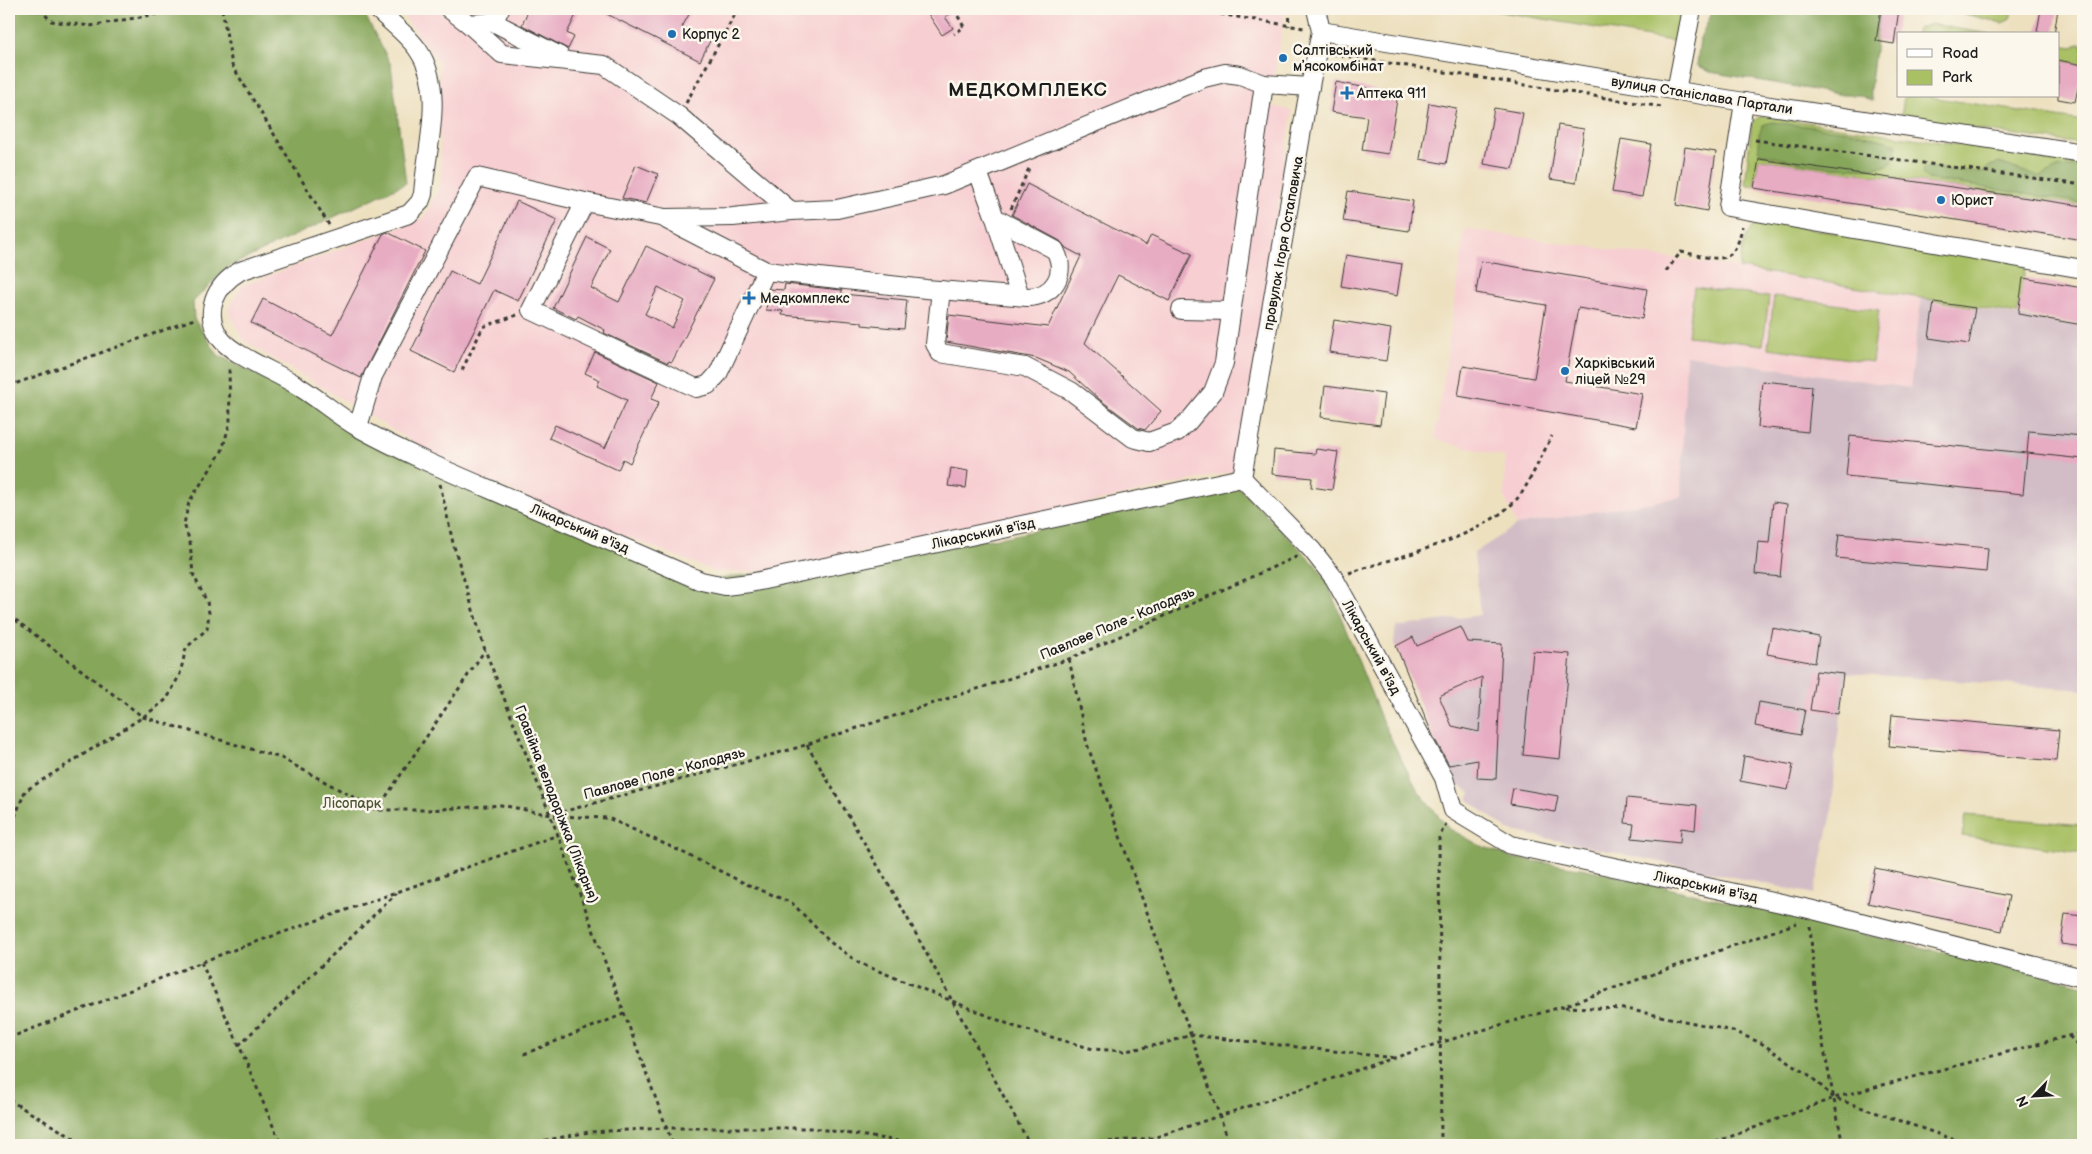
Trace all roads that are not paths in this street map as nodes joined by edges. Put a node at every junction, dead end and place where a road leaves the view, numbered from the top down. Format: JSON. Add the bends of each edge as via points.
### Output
{"nodes":[{"id":1,"x":377,"y":9,"type":"edge"},
{"id":2,"x":449,"y":9,"type":"edge"},
{"id":3,"x":1316,"y":9,"type":"edge"},
{"id":4,"x":1692,"y":9,"type":"edge"},
{"id":5,"x":496,"y":16,"type":"edge"},
{"id":6,"x":469,"y":24,"type":"junction"},
{"id":7,"x":1322,"y":31,"type":"junction"},
{"id":8,"x":567,"y":59,"type":"junction"},
{"id":9,"x":1264,"y":84,"type":"junction"},
{"id":10,"x":1310,"y":87,"type":"junction"},
{"id":11,"x":1676,"y":91,"type":"junction"},
{"id":12,"x":1744,"y":102,"type":"junction"},
{"id":13,"x":2083,"y":153,"type":"edge"},
{"id":14,"x":978,"y":172,"type":"junction"},
{"id":15,"x":585,"y":202,"type":"junction"},
{"id":16,"x":791,"y":211,"type":"junction"},
{"id":17,"x":665,"y":218,"type":"junction"},
{"id":18,"x":1000,"y":220,"type":"junction"},
{"id":19,"x":2083,"y":269,"type":"edge"},
{"id":20,"x":766,"y":271,"type":"junction"},
{"id":21,"x":941,"y":290,"type":"junction"},
{"id":22,"x":1020,"y":296,"type":"junction"},
{"id":23,"x":1181,"y":310,"type":"dead end"},
{"id":24,"x":1231,"y":311,"type":"junction"},
{"id":25,"x":358,"y":427,"type":"junction"},
{"id":26,"x":1242,"y":478,"type":"junction"},
{"id":27,"x":2083,"y":978,"type":"edge"}],
"edges":[{"from":1,"to":25,"type":"street","name":"Лікарський в'їзд","via":[[418,50],[429,73],[434,98],[420,202],[409,214],[240,271],[219,288],[212,313],[214,326],[229,347],[295,384]]},
{"from":2,"to":6,"type":"street"},
{"from":3,"to":7,"type":"street","name":"провулок Ігоря Остаповича"},
{"from":4,"to":11,"type":"street"},
{"from":5,"to":6,"type":"street"},
{"from":5,"to":8,"type":"street"},
{"from":6,"to":8,"type":"street","via":[[502,54]]},
{"from":7,"to":10,"type":"street","name":"провулок Ігоря Остаповича"},
{"from":7,"to":11,"type":"street","name":"вулиця Станіслава Партали"},
{"from":8,"to":16,"type":"street","via":[[604,65],[679,116]]},
{"from":9,"to":10,"type":"street"},
{"from":9,"to":14,"type":"street","via":[[1226,73],[1204,78]]},
{"from":9,"to":24,"type":"street"},
{"from":10,"to":26,"type":"street","name":"провулок Ігоря Остаповича"},
{"from":11,"to":12,"type":"street","name":"вулиця Станіслава Партали"},
{"from":12,"to":13,"type":"street","name":"вулиця Станіслава Партали"},
{"from":12,"to":19,"type":"street","via":[[1728,207]]},
{"from":14,"to":16,"type":"street","via":[[944,185],[883,200],[837,209]]},
{"from":14,"to":18,"type":"street"},
{"from":15,"to":17,"type":"street"},
{"from":15,"to":20,"type":"street","via":[[531,310],[696,388],[708,384],[718,374]]},
{"from":15,"to":25,"type":"street","via":[[477,177],[373,376]]},
{"from":16,"to":17,"type":"street","via":[[733,217]]},
{"from":17,"to":20,"type":"street"},
{"from":18,"to":22,"type":"street"},
{"from":18,"to":22,"type":"street","via":[[1051,246],[1058,256],[1059,275],[1049,290],[1039,297]]},
{"from":20,"to":21,"type":"street"},
{"from":21,"to":22,"type":"street"},
{"from":21,"to":24,"type":"street","via":[[934,344],[940,353],[1025,367],[1071,391],[1133,438],[1149,442],[1177,432],[1213,392],[1224,363]]},
{"from":23,"to":24,"type":"street"},
{"from":25,"to":26,"type":"street","name":"Лікарський в'їзд","via":[[436,466],[701,581],[726,586]]},
{"from":26,"to":27,"type":"street","name":"Лікарський в'їзд","via":[[1312,550],[1334,578],[1444,778],[1453,810],[1511,845],[1809,909]]}]}
